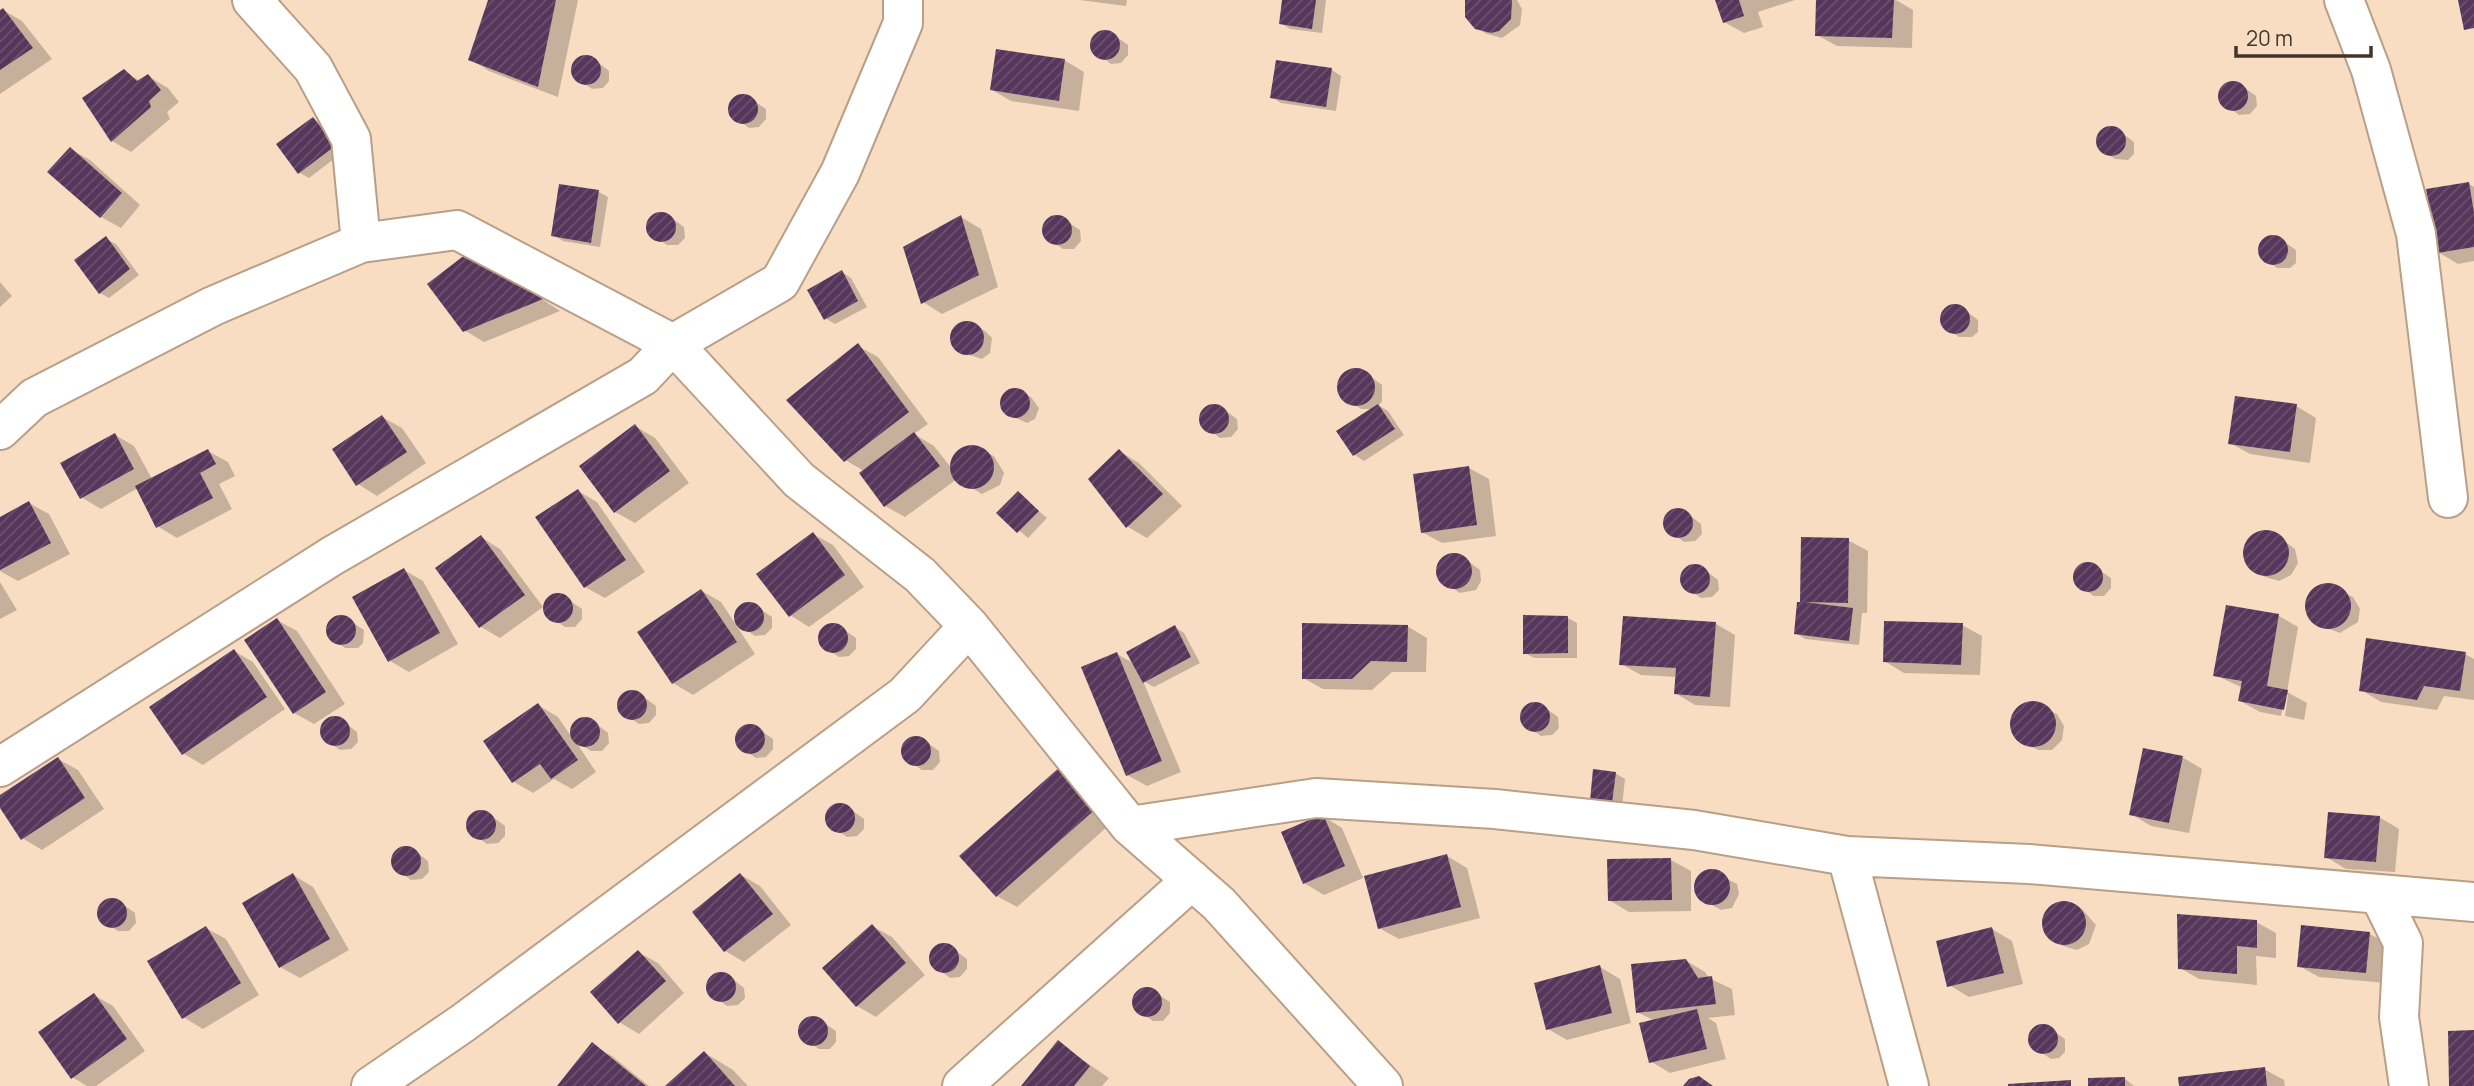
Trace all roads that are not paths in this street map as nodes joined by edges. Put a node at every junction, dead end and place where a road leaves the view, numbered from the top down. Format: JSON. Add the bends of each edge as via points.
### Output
{"nodes":[{"id":1,"x":252,"y":0,"type":"edge"},
{"id":2,"x":903,"y":0,"type":"edge"},
{"id":3,"x":2344,"y":0,"type":"edge"},
{"id":4,"x":361,"y":243,"type":"junction"},
{"id":5,"x":673,"y":344,"type":"junction"},
{"id":6,"x":0,"y":430,"type":"edge"},
{"id":7,"x":2448,"y":498,"type":"dead end"},
{"id":8,"x":969,"y":626,"type":"junction"},
{"id":9,"x":0,"y":767,"type":"edge"},
{"id":10,"x":1130,"y":826,"type":"junction"},
{"id":11,"x":1847,"y":856,"type":"junction"},
{"id":12,"x":1192,"y":880,"type":"junction"},
{"id":13,"x":2379,"y":894,"type":"junction"},
{"id":14,"x":2474,"y":902,"type":"edge"},
{"id":15,"x":371,"y":1086,"type":"edge"},
{"id":16,"x":962,"y":1086,"type":"edge"},
{"id":17,"x":1383,"y":1086,"type":"edge"},
{"id":18,"x":1909,"y":1086,"type":"edge"},
{"id":19,"x":2409,"y":1086,"type":"edge"}],
"edges":[{"from":1,"to":4,"type":"street","via":[[313,68],[351,139]]},
{"from":2,"to":5,"type":"street","via":[[903,23],[845,161],[780,282]]},
{"from":3,"to":7,"type":"street","via":[[2371,70],[2416,234]]},
{"from":4,"to":5,"type":"street","via":[[457,230]]},
{"from":4,"to":6,"type":"street","via":[[213,306],[34,398]]},
{"from":5,"to":8,"type":"street","via":[[799,480],[920,575]]},
{"from":5,"to":9,"type":"street","via":[[643,376],[332,556]]},
{"from":8,"to":10,"type":"street"},
{"from":8,"to":15,"type":"street","via":[[905,695],[463,1023]]},
{"from":10,"to":11,"type":"street","via":[[1316,798],[1495,809],[1694,830]]},
{"from":10,"to":12,"type":"street"},
{"from":11,"to":13,"type":"street","via":[[2029,864]]},
{"from":11,"to":18,"type":"street"},
{"from":12,"to":16,"type":"street"},
{"from":12,"to":17,"type":"street"},
{"from":13,"to":14,"type":"street"},
{"from":13,"to":19,"type":"street","via":[[2403,943],[2399,1017]]}]}
